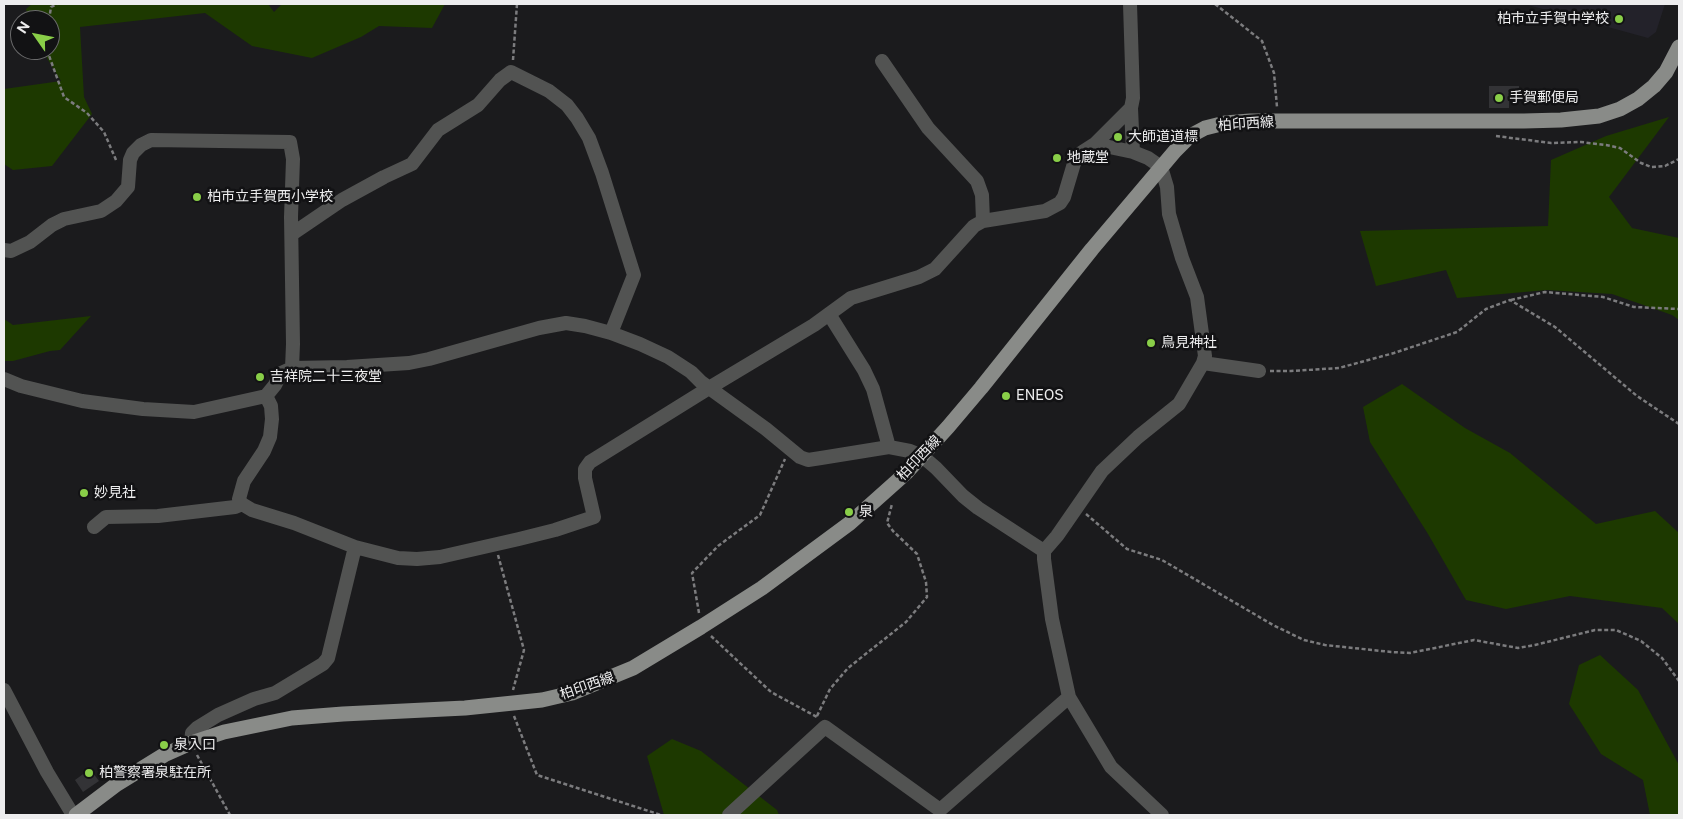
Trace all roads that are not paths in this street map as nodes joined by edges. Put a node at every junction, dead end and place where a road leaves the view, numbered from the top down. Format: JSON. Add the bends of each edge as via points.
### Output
{"nodes":[{"id":1,"x":1130,"y":4,"type":"edge"},
{"id":2,"x":1679,"y":47,"type":"edge"},
{"id":3,"x":882,"y":60,"type":"dead end"},
{"id":4,"x":1131,"y":108,"type":"junction"},
{"id":5,"x":1095,"y":144,"type":"junction"},
{"id":6,"x":1133,"y":152,"type":"junction"},
{"id":7,"x":1161,"y":167,"type":"junction"},
{"id":8,"x":983,"y":221,"type":"junction"},
{"id":9,"x":292,"y":234,"type":"junction"},
{"id":10,"x":4,"y":250,"type":"edge"},
{"id":11,"x":829,"y":314,"type":"junction"},
{"id":12,"x":611,"y":333,"type":"junction"},
{"id":13,"x":1203,"y":363,"type":"junction"},
{"id":14,"x":292,"y":368,"type":"junction"},
{"id":15,"x":1259,"y":371,"type":"road end"},
{"id":16,"x":4,"y":379,"type":"edge"},
{"id":17,"x":709,"y":388,"type":"junction"},
{"id":18,"x":266,"y":396,"type":"junction"},
{"id":19,"x":889,"y":447,"type":"junction"},
{"id":20,"x":922,"y":456,"type":"junction"},
{"id":21,"x":242,"y":504,"type":"junction"},
{"id":22,"x":94,"y":527,"type":"dead end"},
{"id":23,"x":355,"y":547,"type":"junction"},
{"id":24,"x":1044,"y":550,"type":"junction"},
{"id":25,"x":4,"y":690,"type":"edge"},
{"id":26,"x":1069,"y":697,"type":"junction"},
{"id":27,"x":191,"y":743,"type":"junction"},
{"id":28,"x":938,"y":813,"type":"edge"},
{"id":29,"x":74,"y":815,"type":"edge"},
{"id":30,"x":729,"y":815,"type":"edge"},
{"id":31,"x":1162,"y":815,"type":"edge"}],
"edges":[{"from":1,"to":4,"type":"street"},
{"from":2,"to":7,"type":"main road","name":"柏印西線","via":[[1666,72],[1654,86],[1620,109],[1599,116],[1524,121],[1225,123],[1190,136]]},
{"from":3,"to":8,"type":"street","via":[[928,128],[977,181],[982,195]]},
{"from":4,"to":5,"type":"street"},
{"from":4,"to":6,"type":"street"},
{"from":5,"to":6,"type":"street"},
{"from":5,"to":8,"type":"street","via":[[1075,160],[1060,203],[1046,211]]},
{"from":6,"to":7,"type":"street"},
{"from":7,"to":13,"type":"street","via":[[1167,187],[1169,214],[1197,297],[1204,343]]},
{"from":7,"to":20,"type":"main road","name":"柏印西線"},
{"from":8,"to":11,"type":"street","via":[[974,226],[935,269],[851,298]]},
{"from":9,"to":10,"type":"street","via":[[293,159],[290,142],[151,140],[133,153],[128,187],[116,202],[101,211],[64,219],[30,242]]},
{"from":9,"to":12,"type":"street","via":[[342,200],[412,164],[438,130],[478,106],[511,72],[549,91],[567,105],[589,138],[634,275]]},
{"from":9,"to":14,"type":"street"},
{"from":11,"to":17,"type":"street"},
{"from":11,"to":19,"type":"street","via":[[864,370]]},
{"from":12,"to":14,"type":"street","via":[[566,323],[428,359]]},
{"from":12,"to":17,"type":"street","via":[[668,357]]},
{"from":13,"to":15,"type":"street"},
{"from":13,"to":24,"type":"street","via":[[1179,404],[1117,455]]},
{"from":14,"to":18,"type":"street","via":[[281,373]]},
{"from":16,"to":18,"type":"street","via":[[82,401],[174,412],[194,412]]},
{"from":17,"to":19,"type":"street","via":[[808,460]]},
{"from":17,"to":23,"type":"street","via":[[590,462],[585,469],[585,478],[594,517],[555,530],[440,557],[398,558]]},
{"from":18,"to":21,"type":"street","via":[[271,406],[270,437],[244,481],[239,500]]},
{"from":19,"to":20,"type":"street","via":[[910,450]]},
{"from":20,"to":24,"type":"street","via":[[978,508]]},
{"from":20,"to":27,"type":"main road","name":"柏印西線","via":[[850,523],[762,588],[633,668],[598,684],[542,700],[510,704],[292,718],[224,732]]},
{"from":21,"to":22,"type":"street","via":[[158,516],[106,517]]},
{"from":21,"to":23,"type":"street"},
{"from":23,"to":27,"type":"street","via":[[328,658],[323,664],[275,693],[218,715],[192,733]]},
{"from":24,"to":26,"type":"street","via":[[1052,619]]},
{"from":25,"to":29,"type":"street","via":[[46,772]]},
{"from":26,"to":28,"type":"street"},
{"from":26,"to":31,"type":"street","via":[[1111,767]]},
{"from":27,"to":29,"type":"main road","name":"柏印西線","via":[[138,771]]},
{"from":28,"to":30,"type":"street","via":[[821,722]]}]}
